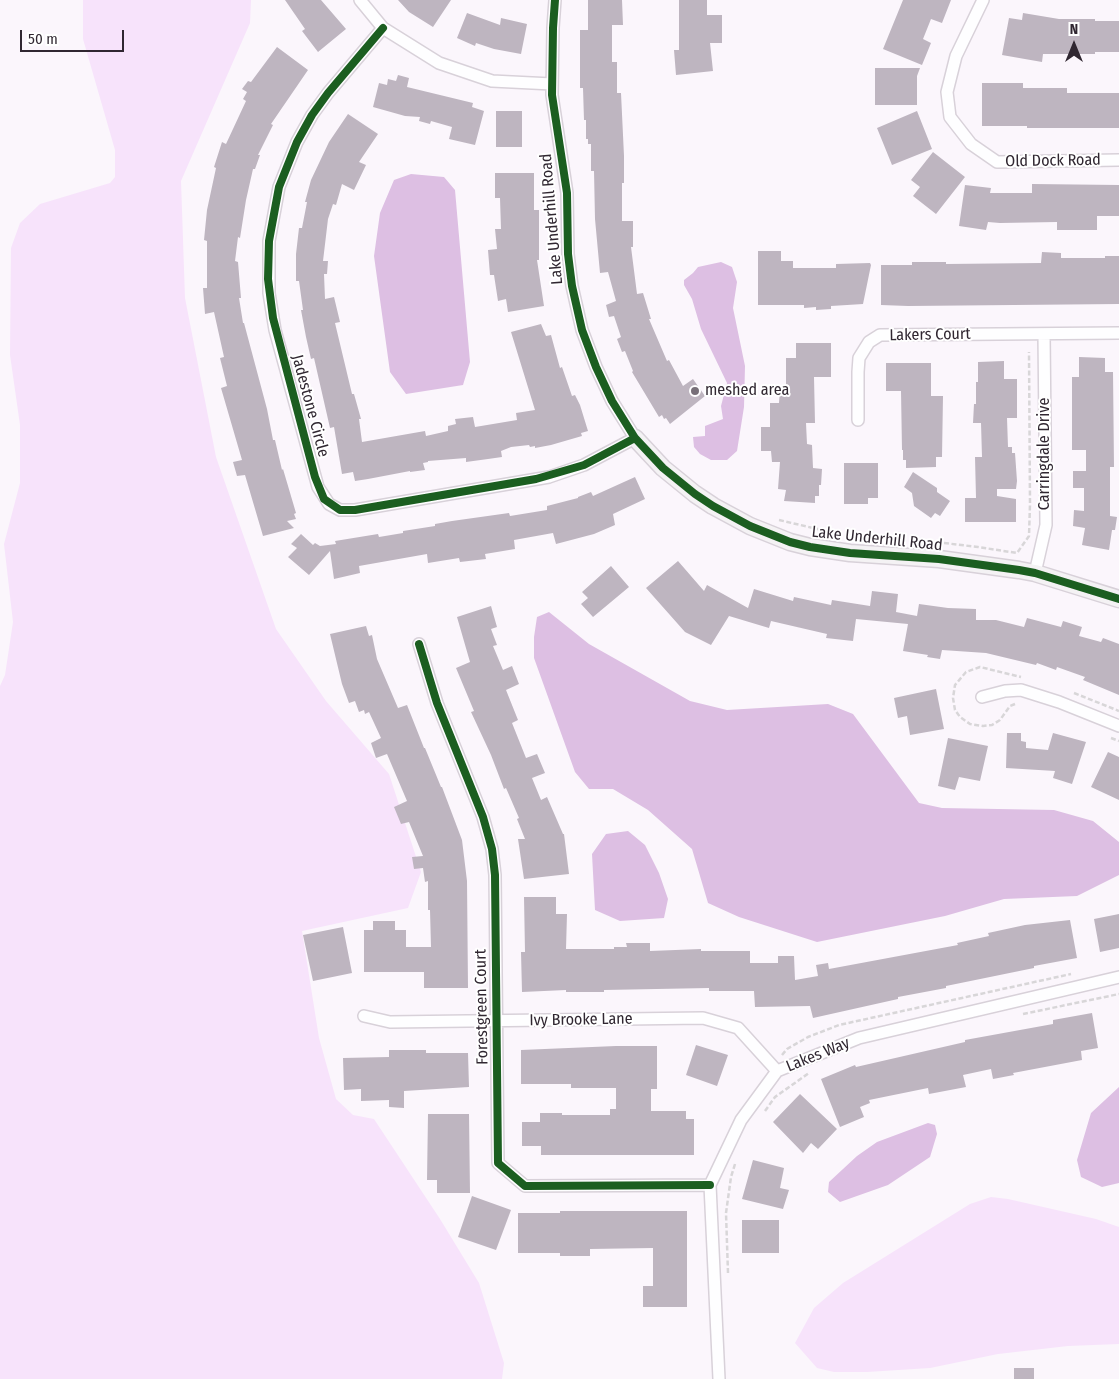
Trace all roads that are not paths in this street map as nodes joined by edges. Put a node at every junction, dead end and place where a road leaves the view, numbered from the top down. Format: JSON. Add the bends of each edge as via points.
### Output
{"nodes":[{"id":1,"x":360,"y":0,"type":"edge"},
{"id":2,"x":555,"y":0,"type":"edge"},
{"id":3,"x":983,"y":0,"type":"edge"},
{"id":4,"x":383,"y":28,"type":"junction"},
{"id":5,"x":552,"y":84,"type":"junction"},
{"id":6,"x":1119,"y":160,"type":"edge"},
{"id":7,"x":1119,"y":333,"type":"edge"},
{"id":8,"x":1044,"y":334,"type":"junction"},
{"id":9,"x":858,"y":420,"type":"dead end"},
{"id":10,"x":635,"y":438,"type":"junction"},
{"id":11,"x":1035,"y":573,"type":"junction"},
{"id":12,"x":1119,"y":599,"type":"edge"},
{"id":13,"x":419,"y":644,"type":"dead end"},
{"id":14,"x":982,"y":697,"type":"dead end"},
{"id":15,"x":1119,"y":726,"type":"edge"},
{"id":16,"x":1119,"y":977,"type":"edge"},
{"id":17,"x":364,"y":1016,"type":"dead end"},
{"id":18,"x":496,"y":1021,"type":"junction"},
{"id":19,"x":777,"y":1071,"type":"junction"},
{"id":20,"x":710,"y":1184,"type":"junction"},
{"id":21,"x":719,"y":1379,"type":"edge"}],
"edges":[{"from":1,"to":4,"type":"street"},
{"from":2,"to":5,"type":"street","name":"Lake Underhill Road"},
{"from":3,"to":6,"type":"street","name":"Old Dock Road","via":[[956,56],[947,92],[950,116],[971,144],[997,162]]},
{"from":4,"to":5,"type":"street","via":[[439,62],[492,81]]},
{"from":4,"to":10,"type":"street","name":"Jadestone Circle","via":[[320,104],[297,142],[279,187],[269,241],[272,318],[315,477],[324,499],[340,510],[355,510],[536,480],[584,466]]},
{"from":5,"to":10,"type":"street","name":"Lake Underhill Road","via":[[567,192],[569,263],[578,315],[596,367]]},
{"from":7,"to":8,"type":"street"},
{"from":8,"to":9,"type":"street","name":"Lakers Court","via":[[885,334],[876,337],[865,347],[858,364]]},
{"from":8,"to":11,"type":"street","name":"Carringdale Drive","via":[[1046,525]]},
{"from":10,"to":11,"type":"street","name":"Lake Underhill Road","via":[[663,468],[695,494],[734,518],[777,537],[836,551],[948,560]]},
{"from":11,"to":12,"type":"street","name":"Lake Underhill Road"},
{"from":13,"to":18,"type":"street","name":"Forestgreen Court","via":[[437,704],[491,839],[495,875]]},
{"from":14,"to":15,"type":"street","via":[[1021,690]]},
{"from":16,"to":19,"type":"street","name":"Lakes Way","via":[[859,1038]]},
{"from":17,"to":18,"type":"street","name":"Ivy Brooke Lane","via":[[390,1022]]},
{"from":18,"to":19,"type":"street","name":"Ivy Brooke Lane","via":[[703,1018],[738,1028]]},
{"from":18,"to":20,"type":"street","name":"Forestgreen Court","via":[[498,1163],[526,1186]]},
{"from":19,"to":20,"type":"street","name":"Lakes Way","via":[[741,1120]]},
{"from":20,"to":21,"type":"street","name":"Lakes Way"}]}
